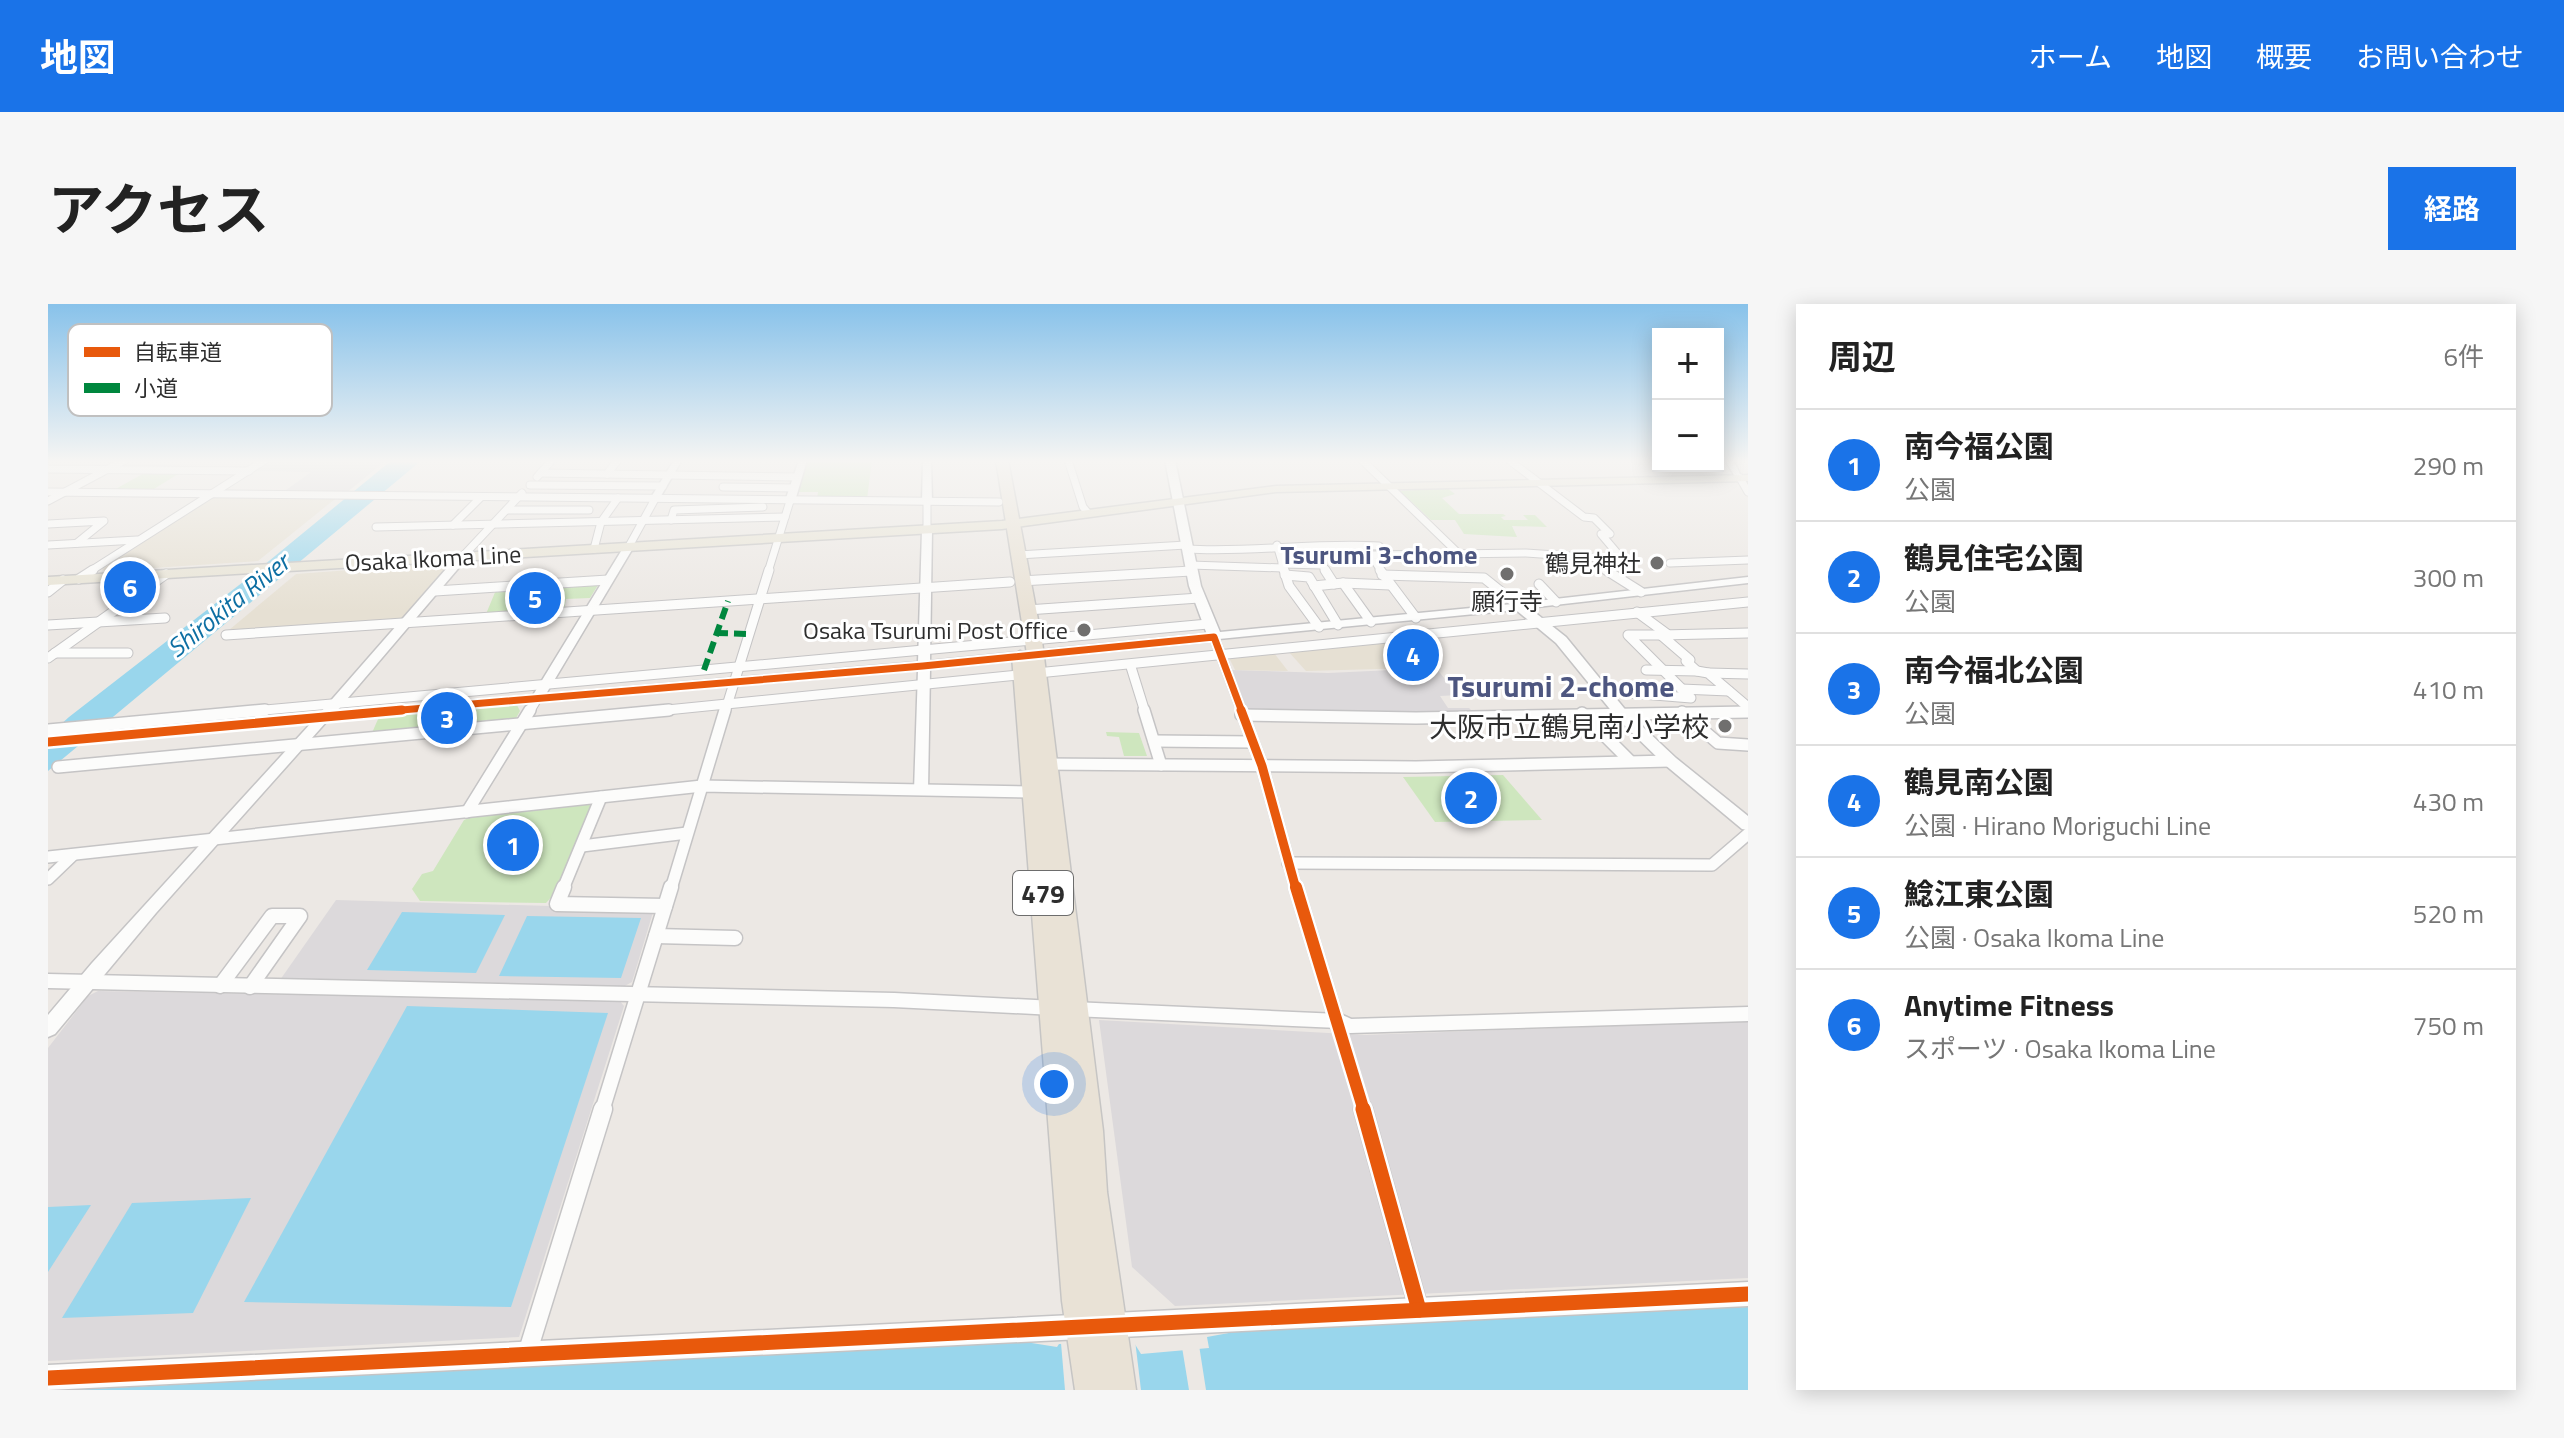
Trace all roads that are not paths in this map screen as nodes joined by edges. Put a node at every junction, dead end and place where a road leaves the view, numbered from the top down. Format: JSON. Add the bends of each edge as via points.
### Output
{"nodes":[{"id":1,"x":507,"y":510,"type":"edge"},
{"id":2,"x":589,"y":510,"type":"edge"},
{"id":3,"x":185,"y":511,"type":"edge"},
{"id":4,"x":467,"y":511,"type":"edge"},
{"id":5,"x":609,"y":511,"type":"edge"},
{"id":6,"x":649,"y":511,"type":"edge"},
{"id":7,"x":674,"y":511,"type":"edge"},
{"id":8,"x":787,"y":511,"type":"edge"},
{"id":9,"x":927,"y":511,"type":"edge"},
{"id":10,"x":972,"y":511,"type":"edge"},
{"id":11,"x":1004,"y":511,"type":"edge"},
{"id":12,"x":1005,"y":511,"type":"edge"},
{"id":13,"x":1086,"y":511,"type":"edge"},
{"id":14,"x":1106,"y":511,"type":"edge"},
{"id":15,"x":1181,"y":511,"type":"edge"},
{"id":16,"x":1413,"y":511,"type":"edge"},
{"id":17,"x":1576,"y":511,"type":"edge"},
{"id":18,"x":1088,"y":513,"type":"junction"},
{"id":19,"x":785,"y":517,"type":"junction"},
{"id":20,"x":1005,"y":517,"type":"junction"},
{"id":21,"x":671,"y":520,"type":"junction"},
{"id":22,"x":643,"y":521,"type":"junction"},
{"id":23,"x":601,"y":522,"type":"junction"},
{"id":24,"x":70,"y":523,"type":"junction"},
{"id":25,"x":580,"y":523,"type":"junction"},
{"id":26,"x":48,"y":524,"type":"edge"},
{"id":27,"x":453,"y":525,"type":"junction"},
{"id":28,"x":493,"y":525,"type":"junction"},
{"id":29,"x":376,"y":527,"type":"dead end"},
{"id":30,"x":927,"y":530,"type":"junction"},
{"id":31,"x":123,"y":531,"type":"dead end"},
{"id":32,"x":778,"y":539,"type":"junction"},
{"id":33,"x":138,"y":540,"type":"junction"},
{"id":34,"x":48,"y":542,"type":"edge"},
{"id":35,"x":111,"y":542,"type":"junction"},
{"id":36,"x":77,"y":543,"type":"junction"},
{"id":37,"x":1277,"y":545,"type":"junction"},
{"id":38,"x":1187,"y":547,"type":"junction"},
{"id":39,"x":628,"y":548,"type":"junction"},
{"id":40,"x":594,"y":549,"type":"junction"},
{"id":41,"x":1217,"y":550,"type":"junction"},
{"id":42,"x":1459,"y":554,"type":"junction"},
{"id":43,"x":464,"y":555,"type":"junction"},
{"id":44,"x":1018,"y":555,"type":"junction"},
{"id":45,"x":1387,"y":555,"type":"junction"},
{"id":46,"x":1595,"y":558,"type":"junction"},
{"id":47,"x":1748,"y":560,"type":"edge"},
{"id":48,"x":1670,"y":563,"type":"dead end"},
{"id":49,"x":1224,"y":566,"type":"junction"},
{"id":50,"x":1191,"y":568,"type":"junction"},
{"id":51,"x":1283,"y":569,"type":"junction"},
{"id":52,"x":166,"y":574,"type":"junction"},
{"id":53,"x":1382,"y":575,"type":"junction"},
{"id":54,"x":79,"y":579,"type":"junction"},
{"id":55,"x":63,"y":580,"type":"junction"},
{"id":56,"x":608,"y":580,"type":"junction"},
{"id":57,"x":1748,"y":580,"type":"edge"},
{"id":58,"x":48,"y":581,"type":"edge"},
{"id":59,"x":1016,"y":581,"type":"junction"},
{"id":60,"x":1339,"y":583,"type":"junction"},
{"id":61,"x":1539,"y":584,"type":"dead end"},
{"id":62,"x":1390,"y":585,"type":"junction"},
{"id":63,"x":1314,"y":586,"type":"junction"},
{"id":64,"x":925,"y":588,"type":"junction"},
{"id":65,"x":435,"y":591,"type":"junction"},
{"id":66,"x":48,"y":592,"type":"edge"},
{"id":67,"x":1641,"y":592,"type":"junction"},
{"id":68,"x":1199,"y":598,"type":"junction"},
{"id":69,"x":760,"y":599,"type":"junction"},
{"id":70,"x":1556,"y":602,"type":"junction"},
{"id":71,"x":1748,"y":602,"type":"edge"},
{"id":72,"x":1519,"y":606,"type":"junction"},
{"id":73,"x":591,"y":609,"type":"junction"},
{"id":74,"x":1027,"y":610,"type":"junction"},
{"id":75,"x":1637,"y":612,"type":"junction"},
{"id":76,"x":165,"y":618,"type":"dead end"},
{"id":77,"x":1416,"y":618,"type":"junction"},
{"id":78,"x":99,"y":622,"type":"junction"},
{"id":79,"x":407,"y":622,"type":"junction"},
{"id":80,"x":1371,"y":622,"type":"junction"},
{"id":81,"x":1544,"y":624,"type":"junction"},
{"id":82,"x":48,"y":625,"type":"edge"},
{"id":83,"x":1338,"y":625,"type":"junction"},
{"id":84,"x":1319,"y":627,"type":"junction"},
{"id":85,"x":1211,"y":630,"type":"junction"},
{"id":86,"x":1748,"y":633,"type":"edge"},
{"id":87,"x":226,"y":635,"type":"dead end"},
{"id":88,"x":1664,"y":635,"type":"junction"},
{"id":89,"x":925,"y":649,"type":"junction"},
{"id":90,"x":128,"y":653,"type":"dead end"},
{"id":91,"x":52,"y":655,"type":"edge"},
{"id":92,"x":1221,"y":657,"type":"junction"},
{"id":93,"x":1028,"y":659,"type":"junction"},
{"id":94,"x":923,"y":665,"type":"junction"},
{"id":95,"x":1131,"y":667,"type":"junction"},
{"id":96,"x":1646,"y":670,"type":"dead end"},
{"id":97,"x":1665,"y":670,"type":"junction"},
{"id":98,"x":1697,"y":671,"type":"junction"},
{"id":99,"x":1708,"y":673,"type":"junction"},
{"id":100,"x":736,"y":674,"type":"junction"},
{"id":101,"x":1748,"y":674,"type":"edge"},
{"id":102,"x":924,"y":687,"type":"junction"},
{"id":103,"x":1681,"y":689,"type":"junction"},
{"id":104,"x":542,"y":691,"type":"junction"},
{"id":105,"x":1729,"y":691,"type":"junction"},
{"id":106,"x":1630,"y":693,"type":"dead end"},
{"id":107,"x":335,"y":703,"type":"junction"},
{"id":108,"x":727,"y":706,"type":"junction"},
{"id":109,"x":1748,"y":709,"type":"edge"},
{"id":110,"x":1619,"y":712,"type":"junction"},
{"id":111,"x":1682,"y":712,"type":"junction"},
{"id":112,"x":1582,"y":713,"type":"junction"},
{"id":113,"x":1241,"y":715,"type":"junction"},
{"id":114,"x":324,"y":717,"type":"junction"},
{"id":115,"x":522,"y":724,"type":"junction"},
{"id":116,"x":48,"y":730,"type":"edge"},
{"id":117,"x":1154,"y":741,"type":"junction"},
{"id":118,"x":48,"y":742,"type":"edge"},
{"id":119,"x":1252,"y":742,"type":"junction"},
{"id":120,"x":299,"y":745,"type":"junction"},
{"id":121,"x":1748,"y":745,"type":"edge"},
{"id":122,"x":1629,"y":760,"type":"junction"},
{"id":123,"x":1670,"y":761,"type":"junction"},
{"id":124,"x":1039,"y":764,"type":"junction"},
{"id":125,"x":1161,"y":765,"type":"junction"},
{"id":126,"x":1262,"y":766,"type":"junction"},
{"id":127,"x":58,"y":767,"type":"dead end"},
{"id":128,"x":702,"y":786,"type":"junction"},
{"id":129,"x":921,"y":791,"type":"junction"},
{"id":130,"x":1032,"y":792,"type":"junction"},
{"id":131,"x":601,"y":797,"type":"junction"},
{"id":132,"x":467,"y":812,"type":"junction"},
{"id":133,"x":1748,"y":825,"type":"edge"},
{"id":134,"x":687,"y":833,"type":"junction"},
{"id":135,"x":1748,"y":834,"type":"edge"},
{"id":136,"x":212,"y":840,"type":"junction"},
{"id":137,"x":582,"y":846,"type":"junction"},
{"id":138,"x":73,"y":855,"type":"junction"},
{"id":139,"x":48,"y":857,"type":"edge"},
{"id":140,"x":1288,"y":863,"type":"junction"},
{"id":141,"x":48,"y":879,"type":"edge"},
{"id":142,"x":665,"y":906,"type":"junction"},
{"id":143,"x":656,"y":936,"type":"junction"},
{"id":144,"x":735,"y":938,"type":"dead end"},
{"id":145,"x":48,"y":981,"type":"edge"},
{"id":146,"x":85,"y":982,"type":"junction"},
{"id":147,"x":220,"y":986,"type":"junction"},
{"id":148,"x":250,"y":987,"type":"junction"},
{"id":149,"x":638,"y":994,"type":"junction"},
{"id":150,"x":1064,"y":1008,"type":"junction"},
{"id":151,"x":1748,"y":1014,"type":"edge"},
{"id":152,"x":1339,"y":1021,"type":"junction"},
{"id":153,"x":48,"y":1029,"type":"edge"},
{"id":154,"x":1748,"y":1294,"type":"edge"},
{"id":155,"x":1419,"y":1310,"type":"junction"},
{"id":156,"x":1099,"y":1334,"type":"junction"},
{"id":157,"x":527,"y":1355,"type":"junction"},
{"id":158,"x":48,"y":1378,"type":"edge"},
{"id":159,"x":1093,"y":1390,"type":"edge"},
{"id":160,"x":1118,"y":1390,"type":"edge"}],
"edges":[{"from":1,"to":28,"type":"street"},
{"from":2,"to":25,"type":"street"},
{"from":3,"to":33,"type":"street"},
{"from":4,"to":27,"type":"street"},
{"from":5,"to":23,"type":"street"},
{"from":6,"to":22,"type":"street"},
{"from":7,"to":21,"type":"street"},
{"from":8,"to":19,"type":"street"},
{"from":9,"to":30,"type":"street"},
{"from":10,"to":20,"type":"street"},
{"from":11,"to":20,"type":"highway","number":"479"},
{"from":12,"to":20,"type":"highway","number":"479"},
{"from":13,"to":18,"type":"street"},
{"from":14,"to":18,"type":"main road","name":"Osaka Ikoma Line"},
{"from":15,"to":38,"type":"main road"},
{"from":16,"to":42,"type":"street"},
{"from":17,"to":46,"type":"street","via":[[1594,518],[1610,534],[1601,534],[1626,560]]},
{"from":18,"to":20,"type":"main road","name":"Osaka Ikoma Line"},
{"from":19,"to":21,"type":"street"},
{"from":19,"to":32,"type":"street"},
{"from":20,"to":30,"type":"main road","name":"Osaka Ikoma Line"},
{"from":20,"to":44,"type":"highway","number":"479"},
{"from":20,"to":59,"type":"highway","number":"479"},
{"from":21,"to":22,"type":"street"},
{"from":22,"to":23,"type":"street"},
{"from":22,"to":39,"type":"street"},
{"from":23,"to":25,"type":"street"},
{"from":23,"to":40,"type":"street"},
{"from":24,"to":26,"type":"street"},
{"from":24,"to":34,"type":"street"},
{"from":24,"to":36,"type":"street","via":[[104,521]]},
{"from":25,"to":28,"type":"street"},
{"from":27,"to":28,"type":"street"},
{"from":27,"to":29,"type":"street"},
{"from":28,"to":43,"type":"street"},
{"from":30,"to":32,"type":"main road","name":"Osaka Ikoma Line"},
{"from":30,"to":64,"type":"street"},
{"from":31,"to":35,"type":"street"},
{"from":32,"to":39,"type":"main road","name":"Osaka Ikoma Line"},
{"from":32,"to":69,"type":"street"},
{"from":33,"to":35,"type":"street"},
{"from":33,"to":54,"type":"street"},
{"from":34,"to":36,"type":"street"},
{"from":35,"to":36,"type":"street"},
{"from":37,"to":41,"type":"street"},
{"from":37,"to":45,"type":"street","via":[[1379,546]]},
{"from":37,"to":51,"type":"street"},
{"from":38,"to":41,"type":"street"},
{"from":38,"to":44,"type":"street"},
{"from":38,"to":50,"type":"main road"},
{"from":39,"to":40,"type":"main road","name":"Osaka Ikoma Line"},
{"from":39,"to":56,"type":"street"},
{"from":40,"to":43,"type":"main road","name":"Osaka Ikoma Line"},
{"from":41,"to":49,"type":"street"},
{"from":42,"to":45,"type":"street"},
{"from":42,"to":46,"type":"street"},
{"from":43,"to":52,"type":"main road","name":"Osaka Ikoma Line"},
{"from":43,"to":65,"type":"street"},
{"from":44,"to":59,"type":"highway","number":"479"},
{"from":45,"to":53,"type":"street","via":[[1371,555]]},
{"from":46,"to":67,"type":"street","via":[[1607,572]]},
{"from":47,"to":48,"type":"street"},
{"from":49,"to":50,"type":"street"},
{"from":49,"to":51,"type":"street"},
{"from":50,"to":59,"type":"street"},
{"from":50,"to":68,"type":"main road"},
{"from":51,"to":60,"type":"street","via":[[1322,565]]},
{"from":51,"to":63,"type":"street","via":[[1309,577]]},
{"from":51,"to":84,"type":"street"},
{"from":52,"to":54,"type":"main road","name":"Osaka Ikoma Line"},
{"from":52,"to":78,"type":"street"},
{"from":53,"to":62,"type":"street"},
{"from":53,"to":72,"type":"street","via":[[1484,578]]},
{"from":54,"to":55,"type":"main road","name":"Osaka Ikoma Line"},
{"from":55,"to":58,"type":"main road","name":"Osaka Ikoma Line"},
{"from":55,"to":66,"type":"street"},
{"from":56,"to":65,"type":"street"},
{"from":56,"to":73,"type":"street"},
{"from":57,"to":67,"type":"street"},
{"from":59,"to":64,"type":"street"},
{"from":59,"to":74,"type":"highway","number":"479"},
{"from":59,"to":93,"type":"highway","number":"479"},
{"from":60,"to":62,"type":"street"},
{"from":60,"to":63,"type":"street"},
{"from":60,"to":80,"type":"street"},
{"from":61,"to":70,"type":"street"},
{"from":62,"to":77,"type":"street"},
{"from":63,"to":83,"type":"street"},
{"from":64,"to":69,"type":"street"},
{"from":64,"to":89,"type":"street"},
{"from":65,"to":79,"type":"street"},
{"from":67,"to":70,"type":"street"},
{"from":68,"to":74,"type":"street"},
{"from":68,"to":85,"type":"main road"},
{"from":69,"to":73,"type":"street"},
{"from":69,"to":100,"type":"street"},
{"from":70,"to":72,"type":"street"},
{"from":71,"to":75,"type":"street"},
{"from":72,"to":77,"type":"main road"},
{"from":72,"to":81,"type":"main road"},
{"from":73,"to":79,"type":"street"},
{"from":73,"to":104,"type":"street"},
{"from":74,"to":93,"type":"highway","number":"479"},
{"from":75,"to":81,"type":"street"},
{"from":75,"to":88,"type":"street"},
{"from":76,"to":78,"type":"street"},
{"from":77,"to":80,"type":"main road"},
{"from":78,"to":82,"type":"street"},
{"from":78,"to":91,"type":"street"},
{"from":79,"to":87,"type":"street"},
{"from":79,"to":107,"type":"street"},
{"from":80,"to":83,"type":"main road"},
{"from":81,"to":92,"type":"street"},
{"from":81,"to":110,"type":"main road"},
{"from":83,"to":84,"type":"main road"},
{"from":84,"to":85,"type":"main road"},
{"from":85,"to":92,"type":"street"},
{"from":85,"to":93,"type":"street"},
{"from":86,"to":88,"type":"street"},
{"from":88,"to":97,"type":"street","via":[[1628,635]]},
{"from":88,"to":98,"type":"street"},
{"from":89,"to":93,"type":"street"},
{"from":89,"to":94,"type":"street"},
{"from":89,"to":100,"type":"street"},
{"from":90,"to":91,"type":"street"},
{"from":92,"to":95,"type":"street"},
{"from":92,"to":113,"type":"street"},
{"from":93,"to":94,"type":"street"},
{"from":93,"to":95,"type":"street"},
{"from":93,"to":102,"type":"street"},
{"from":93,"to":124,"type":"highway","number":"479"},
{"from":94,"to":100,"type":"street"},
{"from":94,"to":102,"type":"street"},
{"from":95,"to":117,"type":"street"},
{"from":96,"to":97,"type":"street"},
{"from":97,"to":98,"type":"street"},
{"from":97,"to":103,"type":"street"},
{"from":98,"to":99,"type":"street"},
{"from":99,"to":101,"type":"street"},
{"from":99,"to":105,"type":"street"},
{"from":100,"to":104,"type":"street"},
{"from":100,"to":108,"type":"street"},
{"from":102,"to":108,"type":"street"},
{"from":102,"to":129,"type":"street"},
{"from":103,"to":105,"type":"street"},
{"from":103,"to":106,"type":"street","via":[[1691,698]]},
{"from":104,"to":107,"type":"street"},
{"from":104,"to":114,"type":"street"},
{"from":104,"to":115,"type":"street"},
{"from":105,"to":109,"type":"street"},
{"from":107,"to":114,"type":"street"},
{"from":107,"to":116,"type":"street"},
{"from":108,"to":115,"type":"street"},
{"from":108,"to":128,"type":"street"},
{"from":109,"to":111,"type":"street"},
{"from":110,"to":111,"type":"street"},
{"from":110,"to":112,"type":"street"},
{"from":110,"to":123,"type":"main road"},
{"from":111,"to":121,"type":"street","via":[[1718,743]]},
{"from":112,"to":113,"type":"street","via":[[1416,718]]},
{"from":112,"to":122,"type":"street"},
{"from":113,"to":119,"type":"street"},
{"from":114,"to":118,"type":"street"},
{"from":114,"to":120,"type":"street"},
{"from":115,"to":120,"type":"street"},
{"from":115,"to":132,"type":"street"},
{"from":117,"to":119,"type":"street"},
{"from":117,"to":125,"type":"street"},
{"from":119,"to":126,"type":"street"},
{"from":120,"to":127,"type":"street"},
{"from":120,"to":136,"type":"street"},
{"from":122,"to":123,"type":"street"},
{"from":122,"to":126,"type":"street"},
{"from":123,"to":133,"type":"main road"},
{"from":124,"to":125,"type":"street"},
{"from":124,"to":130,"type":"highway","number":"479"},
{"from":124,"to":150,"type":"highway","number":"479"},
{"from":125,"to":126,"type":"street"},
{"from":126,"to":140,"type":"street"},
{"from":128,"to":129,"type":"street"},
{"from":128,"to":131,"type":"street"},
{"from":128,"to":134,"type":"street"},
{"from":129,"to":130,"type":"street"},
{"from":130,"to":150,"type":"highway","number":"479"},
{"from":131,"to":132,"type":"street"},
{"from":131,"to":137,"type":"street"},
{"from":132,"to":136,"type":"street"},
{"from":134,"to":137,"type":"street"},
{"from":134,"to":142,"type":"street"},
{"from":135,"to":140,"type":"street","via":[[1712,865]]},
{"from":136,"to":138,"type":"street"},
{"from":136,"to":146,"type":"street"},
{"from":137,"to":142,"type":"street","via":[[557,904]]},
{"from":138,"to":139,"type":"street"},
{"from":138,"to":141,"type":"street"},
{"from":140,"to":152,"type":"street"},
{"from":142,"to":143,"type":"street"},
{"from":143,"to":144,"type":"street"},
{"from":143,"to":149,"type":"street"},
{"from":145,"to":146,"type":"street"},
{"from":146,"to":147,"type":"street"},
{"from":146,"to":153,"type":"street"},
{"from":147,"to":148,"type":"street"},
{"from":147,"to":148,"type":"street","via":[[272,916],[300,916]]},
{"from":148,"to":149,"type":"street"},
{"from":149,"to":150,"type":"street"},
{"from":149,"to":157,"type":"street"},
{"from":150,"to":152,"type":"street"},
{"from":150,"to":156,"type":"highway","number":"479","via":[[1088,1131]]},
{"from":151,"to":152,"type":"street","via":[[1512,1024],[1350,1026]]},
{"from":152,"to":155,"type":"street"},
{"from":154,"to":155,"type":"street"},
{"from":155,"to":156,"type":"street"},
{"from":156,"to":157,"type":"street"},
{"from":156,"to":159,"type":"highway","number":"479"},
{"from":156,"to":160,"type":"highway","number":"479"},
{"from":157,"to":158,"type":"street"}]}
